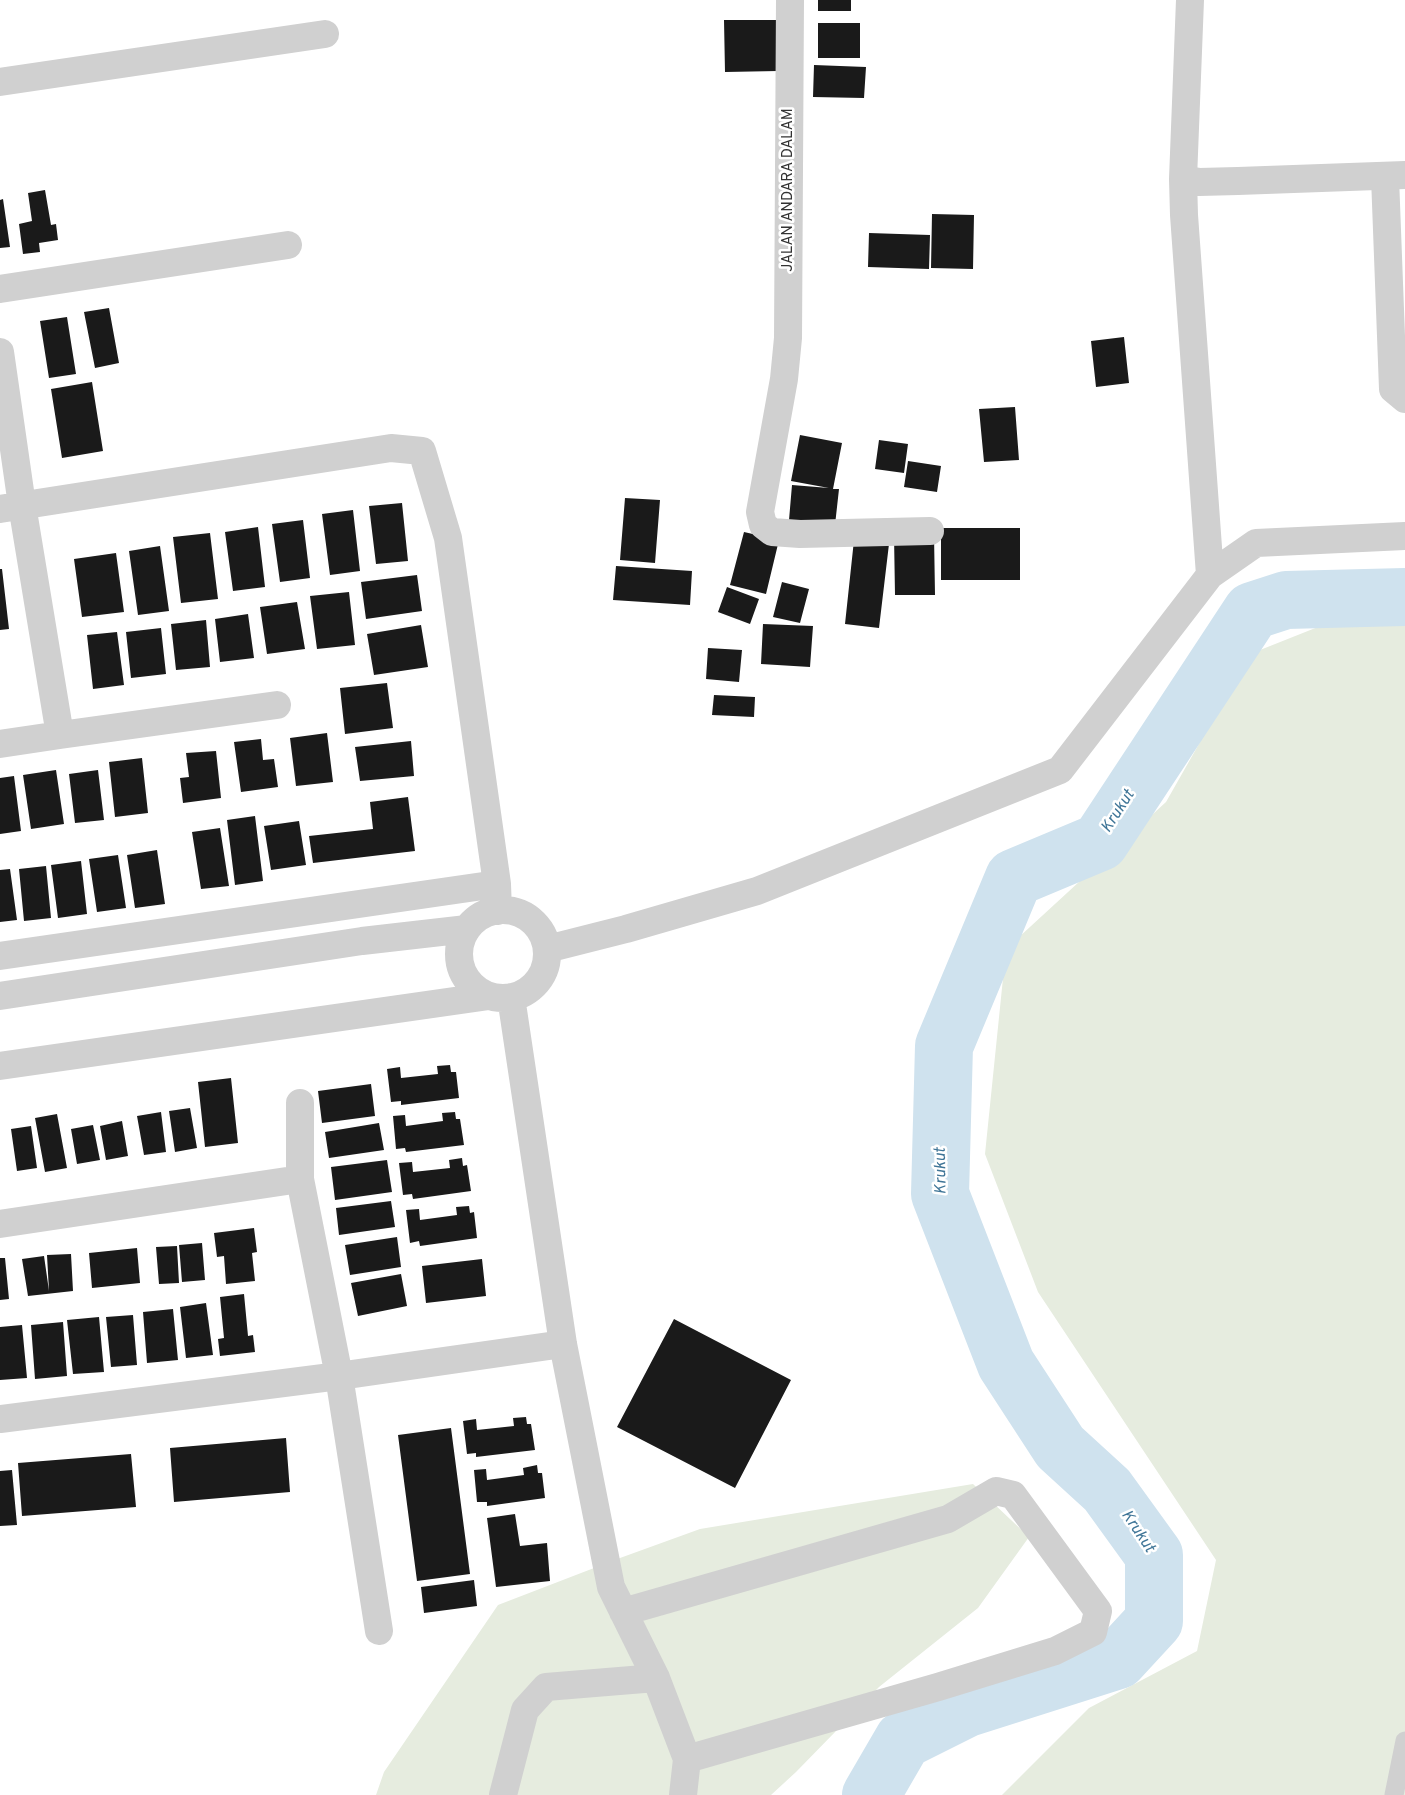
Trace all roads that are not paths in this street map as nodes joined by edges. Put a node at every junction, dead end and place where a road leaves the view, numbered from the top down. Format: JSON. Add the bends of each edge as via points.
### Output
{"nodes":[{"id":1,"x":790,"y":0,"type":"edge"},
{"id":2,"x":1190,"y":0,"type":"edge"},
{"id":3,"x":325,"y":34,"type":"dead end"},
{"id":4,"x":0,"y":82,"type":"edge"},
{"id":5,"x":1395,"y":176,"type":"edge"},
{"id":6,"x":1183,"y":179,"type":"junction"},
{"id":7,"x":288,"y":245,"type":"dead end"},
{"id":8,"x":0,"y":289,"type":"edge"},
{"id":9,"x":0,"y":352,"type":"edge"},
{"id":10,"x":1405,"y":399,"type":"edge"},
{"id":11,"x":11,"y":507,"type":"edge"},
{"id":12,"x":930,"y":531,"type":"dead end"},
{"id":13,"x":1405,"y":536,"type":"edge"},
{"id":14,"x":1210,"y":575,"type":"junction"},
{"id":15,"x":277,"y":705,"type":"dead end"},
{"id":16,"x":60,"y":735,"type":"junction"},
{"id":17,"x":0,"y":744,"type":"edge"},
{"id":18,"x":498,"y":897,"type":"junction"},
{"id":19,"x":467,"y":929,"type":"junction"},
{"id":20,"x":547,"y":949,"type":"junction"},
{"id":21,"x":0,"y":956,"type":"edge"},
{"id":22,"x":0,"y":996,"type":"edge"},
{"id":23,"x":500,"y":997,"type":"junction"},
{"id":24,"x":0,"y":1066,"type":"edge"},
{"id":25,"x":300,"y":1103,"type":"dead end"},
{"id":26,"x":300,"y":1178,"type":"junction"},
{"id":27,"x":0,"y":1224,"type":"edge"},
{"id":28,"x":563,"y":1344,"type":"junction"},
{"id":29,"x":339,"y":1376,"type":"junction"},
{"id":30,"x":0,"y":1420,"type":"edge"},
{"id":31,"x":624,"y":1612,"type":"junction"},
{"id":32,"x":379,"y":1631,"type":"dead end"},
{"id":33,"x":656,"y":1678,"type":"junction"},
{"id":34,"x":1405,"y":1740,"type":"edge"},
{"id":35,"x":687,"y":1759,"type":"junction"},
{"id":36,"x":503,"y":1795,"type":"edge"},
{"id":37,"x":684,"y":1795,"type":"edge"},
{"id":38,"x":1394,"y":1795,"type":"edge"}],
"edges":[{"from":1,"to":12,"type":"street","name":"JALAN ANDARA DALAM","via":[[788,338],[784,379],[760,512],[763,525],[772,532],[800,534]]},
{"from":2,"to":6,"type":"street"},
{"from":3,"to":4,"type":"street"},
{"from":5,"to":6,"type":"street","via":[[1199,182]]},
{"from":5,"to":10,"type":"street","via":[[1393,389]]},
{"from":6,"to":14,"type":"street"},
{"from":7,"to":8,"type":"street"},
{"from":9,"to":11,"type":"street"},
{"from":11,"to":16,"type":"street"},
{"from":11,"to":18,"type":"street","via":[[391,448],[422,451],[448,538]]},
{"from":13,"to":14,"type":"street","via":[[1256,543]]},
{"from":14,"to":20,"type":"street","via":[[1060,770],[757,891]]},
{"from":15,"to":16,"type":"street"},
{"from":16,"to":17,"type":"street"},
{"from":18,"to":19,"type":"street","via":[[489,912]]},
{"from":18,"to":20,"type":"street","via":[[510,911],[530,920],[538,928]]},
{"from":18,"to":21,"type":"street"},
{"from":19,"to":22,"type":"street","via":[[362,941]]},
{"from":19,"to":23,"type":"street","via":[[459,950],[463,973],[478,991]]},
{"from":20,"to":23,"type":"street","via":[[544,970],[531,988]]},
{"from":23,"to":24,"type":"street"},
{"from":23,"to":28,"type":"street"},
{"from":25,"to":26,"type":"street"},
{"from":26,"to":27,"type":"street"},
{"from":26,"to":29,"type":"street"},
{"from":28,"to":29,"type":"street"},
{"from":28,"to":31,"type":"street","via":[[611,1587]]},
{"from":29,"to":30,"type":"street"},
{"from":29,"to":32,"type":"street"},
{"from":31,"to":33,"type":"street"},
{"from":31,"to":35,"type":"street","via":[[948,1519],[996,1491],[1013,1494],[1098,1611],[1093,1632],[1055,1651]]},
{"from":33,"to":35,"type":"street"},
{"from":33,"to":36,"type":"street","via":[[546,1687],[525,1710]]},
{"from":34,"to":38,"type":"lane"},
{"from":35,"to":37,"type":"street"}]}
